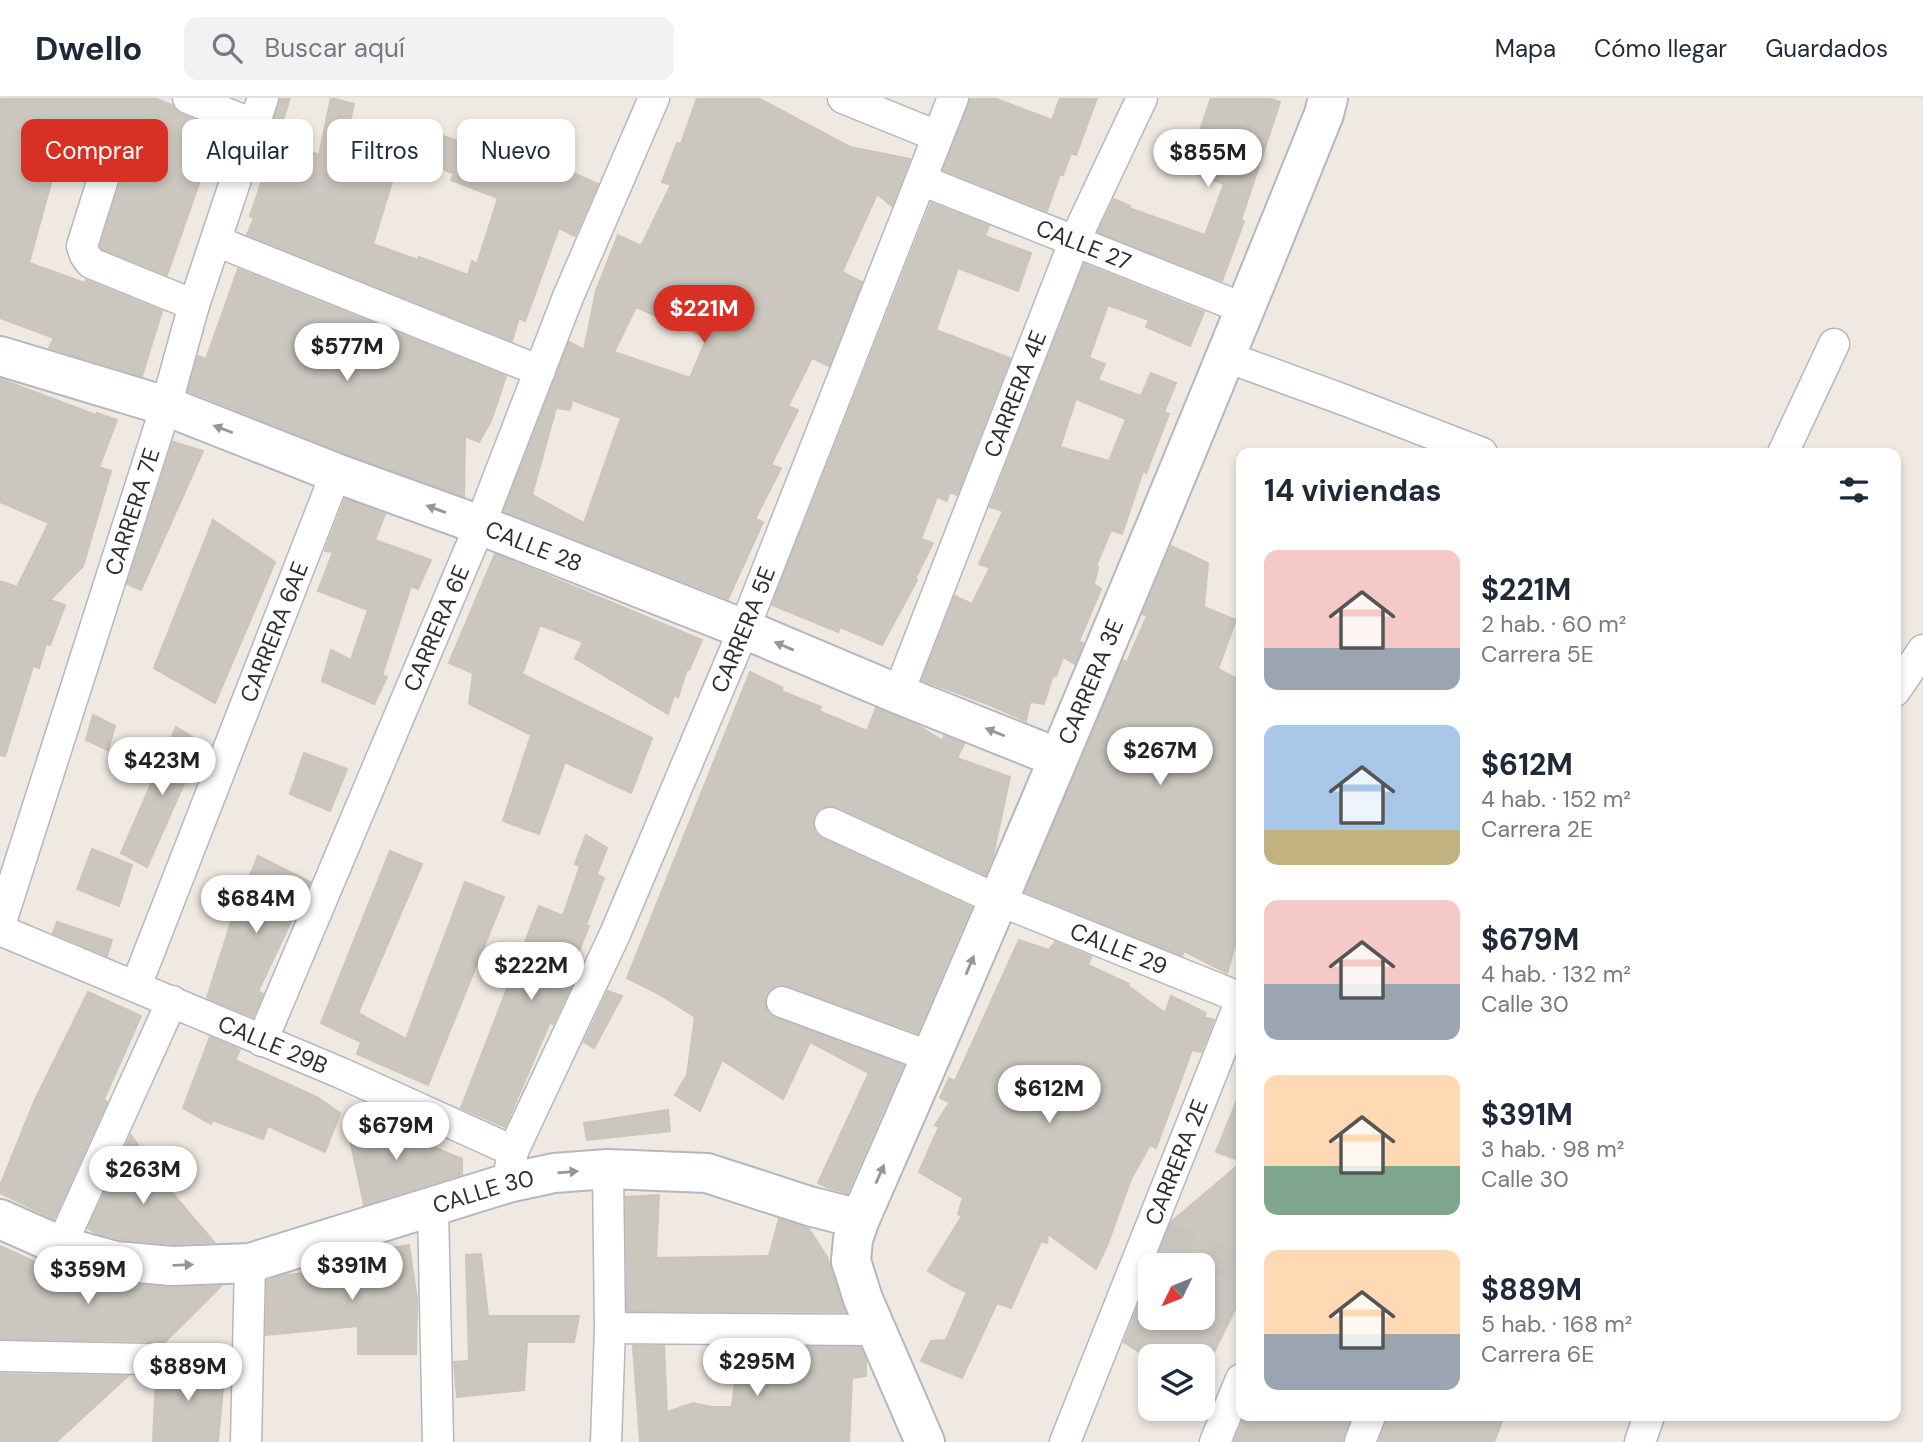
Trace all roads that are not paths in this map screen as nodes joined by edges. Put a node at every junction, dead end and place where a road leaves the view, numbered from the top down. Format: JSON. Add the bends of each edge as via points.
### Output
{"nodes":[{"id":1,"x":188,"y":98,"type":"edge"},
{"id":2,"x":654,"y":98,"type":"edge"},
{"id":3,"x":843,"y":98,"type":"edge"},
{"id":4,"x":953,"y":98,"type":"edge"},
{"id":5,"x":1142,"y":98,"type":"edge"},
{"id":6,"x":1328,"y":98,"type":"edge"},
{"id":7,"x":258,"y":111,"type":"edge"},
{"id":8,"x":937,"y":136,"type":"junction"},
{"id":9,"x":921,"y":180,"type":"junction"},
{"id":10,"x":102,"y":182,"type":"edge"},
{"id":11,"x":216,"y":240,"type":"junction"},
{"id":12,"x":1075,"y":240,"type":"junction"},
{"id":13,"x":194,"y":305,"type":"junction"},
{"id":14,"x":1245,"y":309,"type":"junction"},
{"id":15,"x":1834,"y":344,"type":"dead end"},
{"id":16,"x":0,"y":356,"type":"edge"},
{"id":17,"x":1224,"y":356,"type":"junction"},
{"id":18,"x":540,"y":371,"type":"junction"},
{"id":19,"x":166,"y":406,"type":"junction"},
{"id":20,"x":1467,"y":448,"type":"edge"},
{"id":21,"x":1785,"y":448,"type":"edge"},
{"id":22,"x":337,"y":473,"type":"junction"},
{"id":23,"x":480,"y":525,"type":"junction"},
{"id":24,"x":744,"y":629,"type":"junction"},
{"id":25,"x":1913,"y":649,"type":"edge"},
{"id":26,"x":1901,"y":677,"type":"edge"},
{"id":27,"x":898,"y":694,"type":"junction"},
{"id":28,"x":1058,"y":758,"type":"junction"},
{"id":29,"x":830,"y":823,"type":"dead end"},
{"id":30,"x":998,"y":900,"type":"junction"},
{"id":31,"x":0,"y":928,"type":"edge"},
{"id":32,"x":136,"y":986,"type":"junction"},
{"id":33,"x":1236,"y":997,"type":"edge"},
{"id":34,"x":172,"y":1001,"type":"junction"},
{"id":35,"x":782,"y":1002,"type":"dead end"},
{"id":36,"x":1236,"y":1013,"type":"edge"},
{"id":37,"x":262,"y":1041,"type":"junction"},
{"id":38,"x":931,"y":1057,"type":"junction"},
{"id":39,"x":511,"y":1167,"type":"junction"},
{"id":40,"x":608,"y":1168,"type":"junction"},
{"id":41,"x":810,"y":1206,"type":"junction"},
{"id":42,"x":433,"y":1207,"type":"junction"},
{"id":43,"x":0,"y":1219,"type":"edge"},
{"id":44,"x":860,"y":1219,"type":"junction"},
{"id":45,"x":61,"y":1246,"type":"junction"},
{"id":46,"x":851,"y":1261,"type":"junction"},
{"id":47,"x":250,"y":1263,"type":"junction"},
{"id":48,"x":610,"y":1328,"type":"junction"},
{"id":49,"x":878,"y":1330,"type":"junction"},
{"id":50,"x":0,"y":1356,"type":"edge"},
{"id":51,"x":148,"y":1359,"type":"dead end"},
{"id":52,"x":1236,"y":1391,"type":"edge"},
{"id":53,"x":1368,"y":1421,"type":"edge"},
{"id":54,"x":1647,"y":1421,"type":"edge"},
{"id":55,"x":246,"y":1442,"type":"edge"},
{"id":56,"x":438,"y":1442,"type":"edge"},
{"id":57,"x":606,"y":1442,"type":"edge"},
{"id":58,"x":925,"y":1442,"type":"edge"},
{"id":59,"x":1065,"y":1442,"type":"edge"},
{"id":60,"x":1215,"y":1442,"type":"edge"},
{"id":61,"x":1360,"y":1442,"type":"edge"},
{"id":62,"x":1640,"y":1442,"type":"edge"}],
"edges":[{"from":1,"to":7,"type":"street"},
{"from":2,"to":18,"type":"street","name":"CARRERA 6E"},
{"from":3,"to":8,"type":"street"},
{"from":4,"to":8,"type":"street","name":"CARRERA 5E"},
{"from":5,"to":12,"type":"street","name":"CARRERA 4E"},
{"from":6,"to":14,"type":"main road","name":"CARRERA 3E"},
{"from":7,"to":11,"type":"street","name":"CARRERA 7E"},
{"from":8,"to":9,"type":"street","name":"CARRERA 5E"},
{"from":9,"to":12,"type":"street","name":"CALLE 27"},
{"from":9,"to":24,"type":"street","name":"CARRERA 5E"},
{"from":10,"to":13,"type":"street","via":[[82,246],[85,255],[91,263]]},
{"from":11,"to":13,"type":"street","name":"CARRERA 7E"},
{"from":11,"to":18,"type":"street"},
{"from":12,"to":14,"type":"street","name":"CALLE 27"},
{"from":12,"to":27,"type":"street","name":"CARRERA 4E"},
{"from":13,"to":19,"type":"street","name":"CARRERA 7E"},
{"from":14,"to":17,"type":"main road","name":"CARRERA 3E"},
{"from":15,"to":21,"type":"street"},
{"from":16,"to":19,"type":"main road","name":"CALLE 28"},
{"from":17,"to":20,"type":"street"},
{"from":17,"to":28,"type":"main road","name":"CARRERA 3E"},
{"from":18,"to":23,"type":"street","name":"CARRERA 6E"},
{"from":22,"to":19,"type":"main road","name":"CALLE 28","one_way":true},
{"from":19,"to":31,"type":"street","name":"CARRERA 7E"},
{"from":23,"to":22,"type":"main road","name":"CALLE 28","one_way":true},
{"from":22,"to":32,"type":"street","name":"CARRERA 6AE"},
{"from":23,"to":24,"type":"main road","name":"CALLE 28"},
{"from":23,"to":37,"type":"street","name":"CARRERA 6E"},
{"from":27,"to":24,"type":"main road","name":"CALLE 28","one_way":true},
{"from":24,"to":39,"type":"street","name":"CARRERA 5E"},
{"from":25,"to":26,"type":"street"},
{"from":28,"to":27,"type":"main road","name":"CALLE 28","one_way":true},
{"from":28,"to":30,"type":"main road","name":"CARRERA 3E"},
{"from":29,"to":30,"type":"street","name":"CALLE 29"},
{"from":30,"to":33,"type":"street","name":"CALLE 29"},
{"from":38,"to":30,"type":"main road","name":"CARRERA 3E","one_way":true},
{"from":31,"to":32,"type":"street","name":"CALLE 29B"},
{"from":32,"to":34,"type":"street","name":"CALLE 29B"},
{"from":34,"to":37,"type":"street","name":"CALLE 29B"},
{"from":34,"to":45,"type":"street"},
{"from":35,"to":38,"type":"street"},
{"from":36,"to":59,"type":"street","name":"CARRERA 2E","via":[[1158,1231]]},
{"from":37,"to":39,"type":"street","name":"CALLE 29B","via":[[341,1073]]},
{"from":44,"to":38,"type":"main road","name":"CARRERA 3E","one_way":true},
{"from":39,"to":40,"type":"main road","name":"CALLE 30","one_way":true,"via":[[554,1173]]},
{"from":39,"to":42,"type":"main road","name":"CALLE 30"},
{"from":40,"to":41,"type":"main road","name":"CALLE 30","via":[[707,1172]]},
{"from":40,"to":48,"type":"street"},
{"from":41,"to":44,"type":"main road","name":"CALLE 30"},
{"from":41,"to":46,"type":"main road"},
{"from":42,"to":47,"type":"main road","name":"CALLE 30"},
{"from":42,"to":56,"type":"street"},
{"from":43,"to":45,"type":"main road","name":"CALLE 30"},
{"from":44,"to":46,"type":"main road","name":"CARRERA 3E"},
{"from":45,"to":47,"type":"main road","name":"CALLE 30","one_way":true,"via":[[116,1261],[172,1266]]},
{"from":46,"to":49,"type":"main road"},
{"from":47,"to":55,"type":"street"},
{"from":48,"to":49,"type":"street"},
{"from":48,"to":57,"type":"street"},
{"from":49,"to":58,"type":"main road"},
{"from":50,"to":51,"type":"street"},
{"from":52,"to":60,"type":"street"},
{"from":53,"to":61,"type":"street"},
{"from":54,"to":62,"type":"street"}]}
